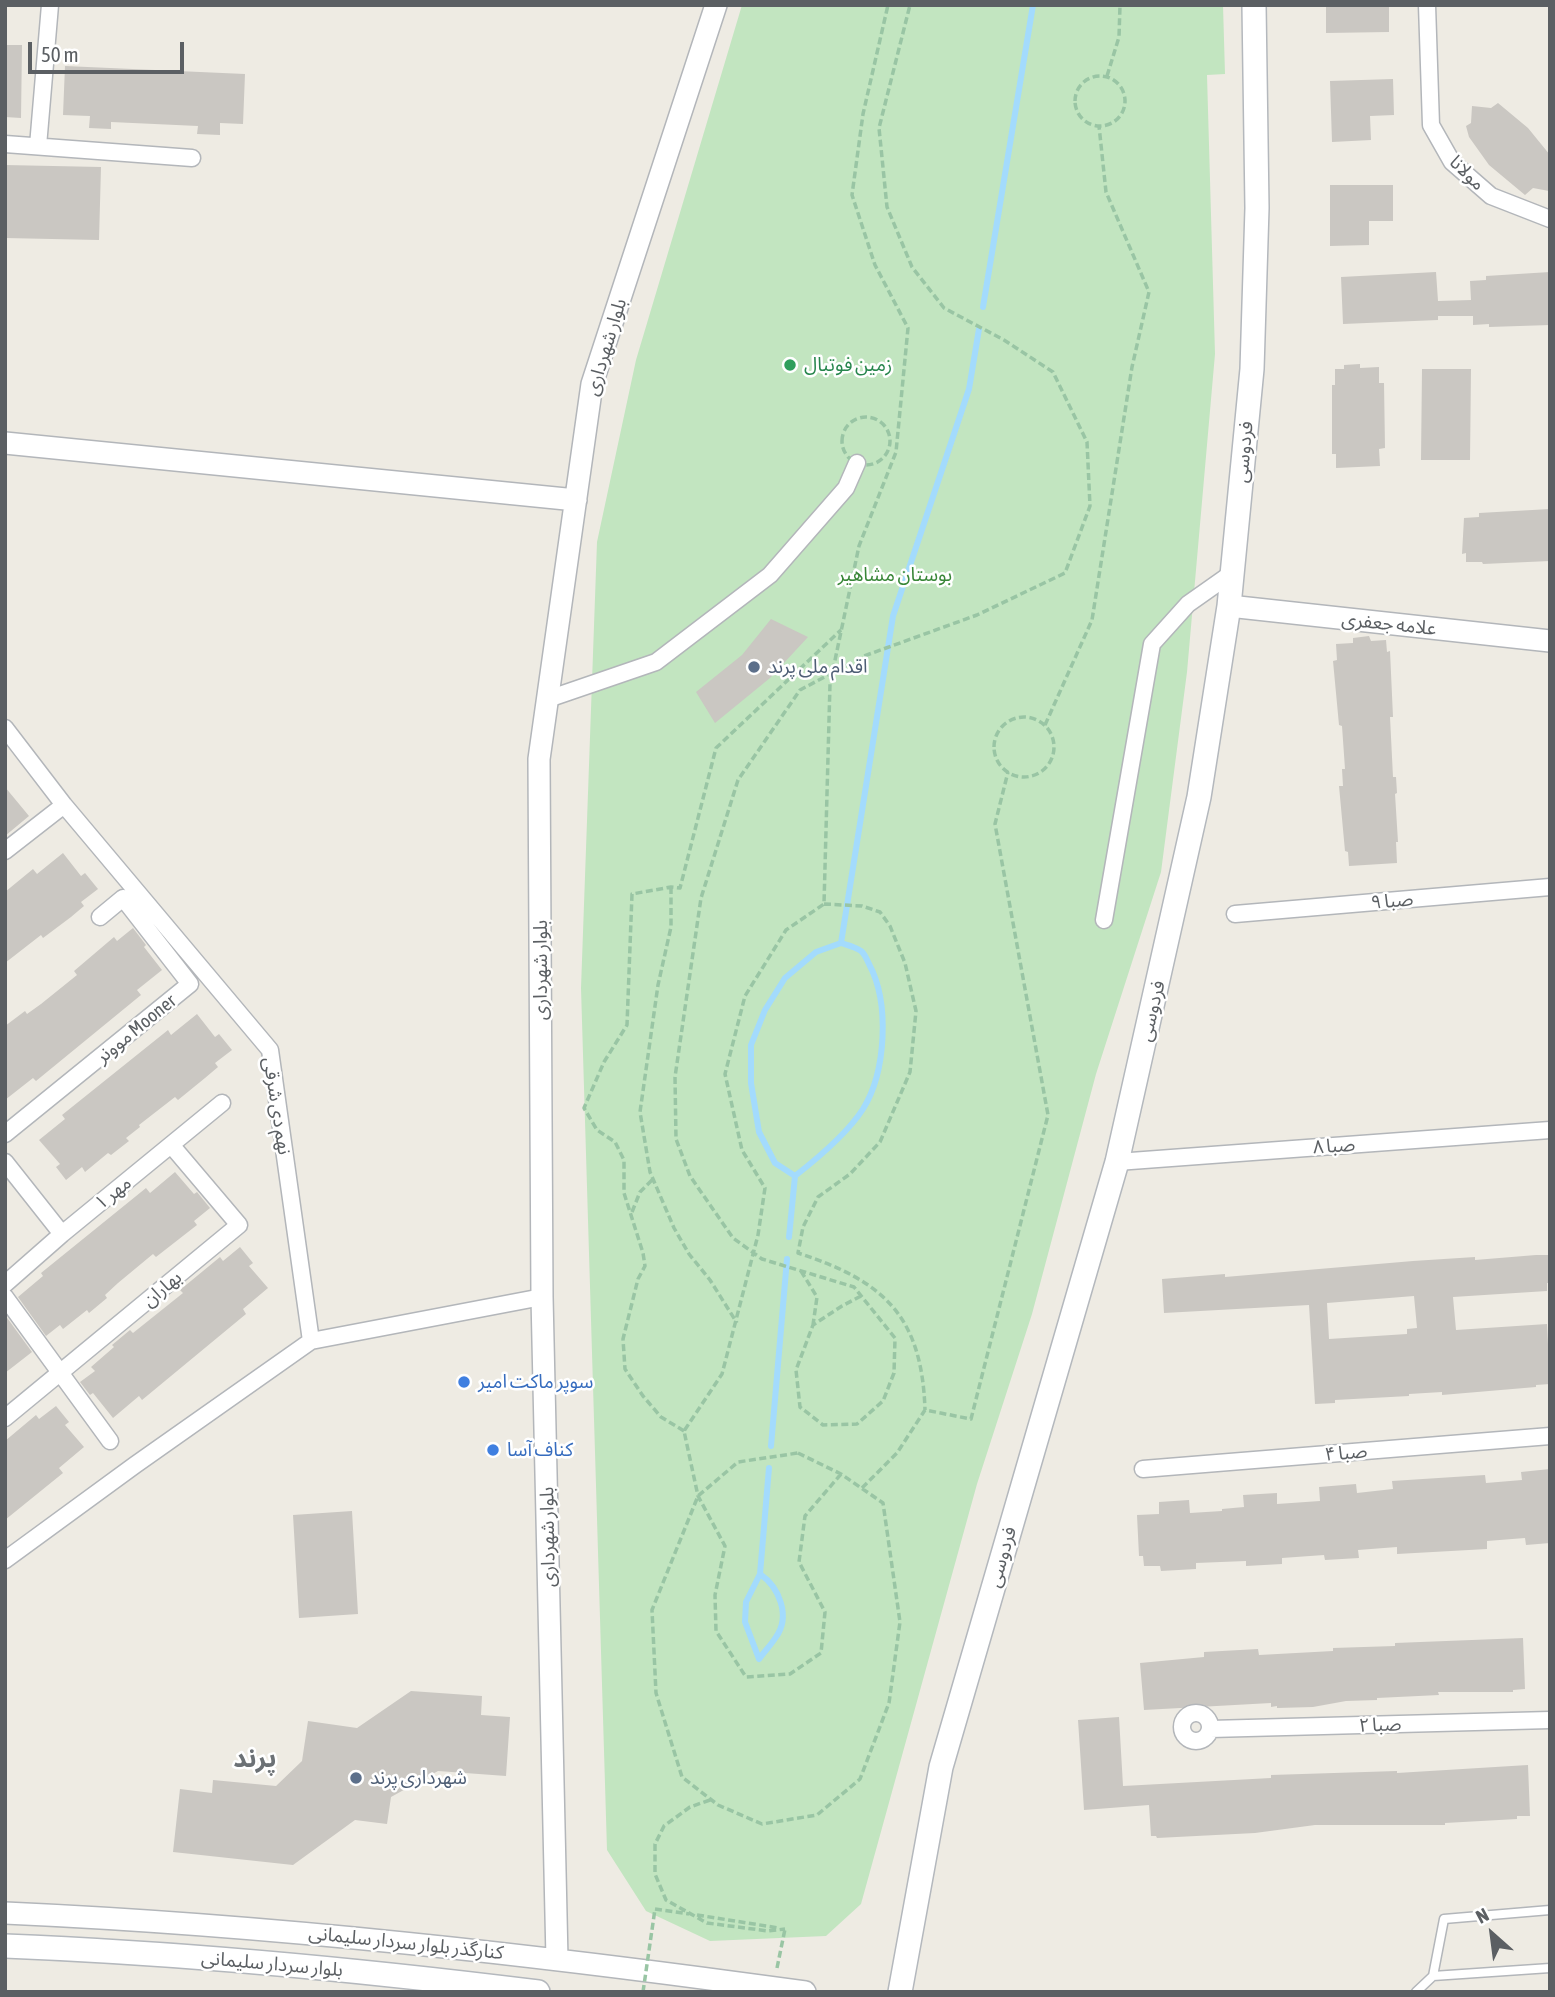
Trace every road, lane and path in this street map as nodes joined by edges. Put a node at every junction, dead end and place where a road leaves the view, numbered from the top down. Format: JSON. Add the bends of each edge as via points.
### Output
{"nodes":[{"id":1,"x":50,"y":5,"type":"edge"},
{"id":2,"x":716,"y":5,"type":"edge"},
{"id":3,"x":888,"y":5,"type":"edge"},
{"id":4,"x":910,"y":5,"type":"edge"},
{"id":5,"x":1120,"y":5,"type":"edge"},
{"id":6,"x":1254,"y":5,"type":"edge"},
{"id":7,"x":1427,"y":5,"type":"edge"},
{"id":8,"x":1107,"y":76,"type":"junction"},
{"id":9,"x":1099,"y":126,"type":"junction"},
{"id":10,"x":5,"y":144,"type":"edge"},
{"id":11,"x":38,"y":146,"type":"junction"},
{"id":12,"x":192,"y":158,"type":"dead end"},
{"id":13,"x":1550,"y":219,"type":"edge"},
{"id":14,"x":5,"y":443,"type":"edge"},
{"id":15,"x":890,"y":445,"type":"junction"},
{"id":16,"x":894,"y":457,"type":"junction"},
{"id":17,"x":857,"y":463,"type":"junction"},
{"id":18,"x":576,"y":500,"type":"junction"},
{"id":19,"x":1232,"y":573,"type":"junction"},
{"id":20,"x":1229,"y":606,"type":"junction"},
{"id":21,"x":842,"y":629,"type":"junction"},
{"id":22,"x":1550,"y":641,"type":"edge"},
{"id":23,"x":832,"y":673,"type":"junction"},
{"id":24,"x":548,"y":699,"type":"junction"},
{"id":25,"x":1045,"y":725,"type":"junction"},
{"id":26,"x":5,"y":729,"type":"edge"},
{"id":27,"x":1008,"y":772,"type":"junction"},
{"id":28,"x":64,"y":805,"type":"junction"},
{"id":29,"x":5,"y":852,"type":"edge"},
{"id":30,"x":671,"y":887,"type":"junction"},
{"id":31,"x":1550,"y":887,"type":"edge"},
{"id":32,"x":824,"y":904,"type":"junction"},
{"id":33,"x":1235,"y":914,"type":"dead end"},
{"id":34,"x":100,"y":917,"type":"dead end"},
{"id":35,"x":1104,"y":920,"type":"dead end"},
{"id":36,"x":222,"y":1102,"type":"dead end"},
{"id":37,"x":1550,"y":1130,"type":"edge"},
{"id":38,"x":5,"y":1134,"type":"edge"},
{"id":39,"x":172,"y":1146,"type":"junction"},
{"id":40,"x":5,"y":1162,"type":"edge"},
{"id":41,"x":1117,"y":1162,"type":"junction"},
{"id":42,"x":653,"y":1179,"type":"junction"},
{"id":43,"x":631,"y":1214,"type":"junction"},
{"id":44,"x":62,"y":1234,"type":"junction"},
{"id":45,"x":753,"y":1253,"type":"junction"},
{"id":46,"x":800,"y":1269,"type":"junction"},
{"id":47,"x":5,"y":1284,"type":"edge"},
{"id":48,"x":861,"y":1296,"type":"junction"},
{"id":49,"x":5,"y":1297,"type":"edge"},
{"id":50,"x":542,"y":1297,"type":"junction"},
{"id":51,"x":737,"y":1323,"type":"junction"},
{"id":52,"x":813,"y":1325,"type":"junction"},
{"id":53,"x":311,"y":1341,"type":"junction"},
{"id":54,"x":60,"y":1375,"type":"junction"},
{"id":55,"x":925,"y":1410,"type":"junction"},
{"id":56,"x":5,"y":1418,"type":"edge"},
{"id":57,"x":684,"y":1432,"type":"junction"},
{"id":58,"x":1550,"y":1436,"type":"edge"},
{"id":59,"x":110,"y":1441,"type":"dead end"},
{"id":60,"x":1143,"y":1469,"type":"dead end"},
{"id":61,"x":841,"y":1474,"type":"junction"},
{"id":62,"x":862,"y":1489,"type":"junction"},
{"id":63,"x":698,"y":1496,"type":"junction"},
{"id":64,"x":5,"y":1560,"type":"edge"},
{"id":65,"x":1550,"y":1720,"type":"edge"},
{"id":66,"x":1210,"y":1729,"type":"dead end"},
{"id":67,"x":710,"y":1799,"type":"junction"},
{"id":68,"x":1550,"y":1910,"type":"edge"},
{"id":69,"x":5,"y":1913,"type":"edge"},
{"id":70,"x":692,"y":1915,"type":"junction"},
{"id":71,"x":5,"y":1946,"type":"edge"},
{"id":72,"x":557,"y":1959,"type":"junction"},
{"id":73,"x":1550,"y":1968,"type":"edge"},
{"id":74,"x":1433,"y":1976,"type":"junction"},
{"id":75,"x":763,"y":1986,"type":"junction"},
{"id":76,"x":538,"y":1992,"type":"edge"},
{"id":77,"x":643,"y":1992,"type":"edge"},
{"id":78,"x":731,"y":1992,"type":"edge"},
{"id":79,"x":804,"y":1992,"type":"edge"},
{"id":80,"x":900,"y":1992,"type":"edge"},
{"id":81,"x":1416,"y":1992,"type":"edge"}],
"edges":[{"from":1,"to":11,"type":"street"},
{"from":2,"to":18,"type":"street","name":"بلوار شهرداری","via":[[592,384]]},
{"from":3,"to":16,"type":"path","via":[[863,114],[852,195],[875,265],[908,328]]},
{"from":4,"to":23,"type":"path","via":[[879,128],[887,207],[912,267],[944,308],[1052,372],[1087,442],[1090,506],[1065,573],[977,615],[864,656]]},
{"from":5,"to":8,"type":"path","via":[[1119,37]]},
{"from":6,"to":19,"type":"main road","name":"فردوسی","via":[[1257,208],[1252,369]]},
{"from":7,"to":13,"type":"street","name":"مولانا","via":[[1432,125],[1452,162],[1492,196]]},
{"from":8,"to":9,"type":"path","via":[[1121,85],[1126,100],[1121,116]]},
{"from":8,"to":9,"type":"path","via":[[1090,77],[1075,97],[1078,113]]},
{"from":9,"to":25,"type":"path","via":[[1106,192],[1149,292],[1132,366],[1092,620]]},
{"from":10,"to":11,"type":"street"},
{"from":11,"to":12,"type":"street"},
{"from":14,"to":18,"type":"street"},
{"from":15,"to":16,"type":"path"},
{"from":15,"to":17,"type":"path","via":[[875,463]]},
{"from":15,"to":17,"type":"path","via":[[887,429],[874,419],[858,418],[845,428],[842,443],[847,457]]},
{"from":16,"to":21,"type":"path","via":[[859,547]]},
{"from":17,"to":24,"type":"street","via":[[846,488],[771,575],[656,662]]},
{"from":18,"to":24,"type":"street","name":"بلوار شهرداری"},
{"from":19,"to":20,"type":"main road","name":"فردوسی"},
{"from":19,"to":35,"type":"street","via":[[1188,604],[1152,645]]},
{"from":20,"to":22,"type":"street","name":"علامه جعفری"},
{"from":20,"to":41,"type":"main road","name":"فردوسی","via":[[1199,797]]},
{"from":21,"to":23,"type":"path"},
{"from":21,"to":30,"type":"path","via":[[716,748],[680,888]]},
{"from":23,"to":32,"type":"path"},
{"from":23,"to":45,"type":"path","via":[[800,690],[738,780],[701,898],[675,1077],[676,1139],[690,1176],[724,1228]]},
{"from":24,"to":50,"type":"street","name":"بلوار شهرداری","via":[[539,759]]},
{"from":25,"to":27,"type":"path","via":[[1053,752],[1044,769],[1027,776]]},
{"from":25,"to":27,"type":"path","via":[[1027,717],[1007,721],[1000,729],[995,737],[995,757]]},
{"from":26,"to":28,"type":"street","name":"نهم دی شرقی"},
{"from":27,"to":55,"type":"path","via":[[995,824],[1048,1115],[971,1419]]},
{"from":28,"to":29,"type":"street"},
{"from":28,"to":53,"type":"street","name":"نهم دی شرقی","via":[[270,1050]]},
{"from":30,"to":42,"type":"path","via":[[671,927],[640,1112]]},
{"from":30,"to":43,"type":"path","via":[[632,894],[627,1025],[584,1108],[597,1130],[615,1142],[624,1160],[624,1193]]},
{"from":31,"to":33,"type":"street","name":"صبا ۹"},
{"from":32,"to":45,"type":"path","via":[[786,930],[745,996],[725,1074],[742,1150],[765,1188]]},
{"from":32,"to":55,"type":"path","via":[[880,912],[905,962],[916,1011],[910,1072],[880,1142],[850,1174],[818,1197],[803,1227],[799,1253],[861,1279],[883,1294],[902,1317],[918,1359]]},
{"from":34,"to":38,"type":"street","name":"موونر Mooner","via":[[123,898],[190,985]]},
{"from":36,"to":39,"type":"street","name":"مهر ۱"},
{"from":37,"to":41,"type":"street","name":"صبا ۸"},
{"from":39,"to":44,"type":"street","name":"مهر ۱"},
{"from":39,"to":54,"type":"street","name":"بهاران","via":[[239,1225]]},
{"from":40,"to":44,"type":"street"},
{"from":41,"to":80,"type":"main road","name":"فردوسی","via":[[941,1767]]},
{"from":42,"to":43,"type":"path","via":[[640,1192]]},
{"from":42,"to":51,"type":"path","via":[[679,1237]]},
{"from":43,"to":57,"type":"path","via":[[645,1266],[623,1339],[625,1369],[662,1417]]},
{"from":44,"to":47,"type":"street","name":"مهر ۱"},
{"from":45,"to":46,"type":"path"},
{"from":45,"to":51,"type":"path"},
{"from":46,"to":48,"type":"path","via":[[854,1287]]},
{"from":46,"to":52,"type":"path","via":[[817,1297]]},
{"from":48,"to":52,"type":"path"},
{"from":48,"to":52,"type":"path","via":[[895,1338],[894,1373],[883,1401],[858,1424],[822,1425],[800,1407],[796,1370]]},
{"from":49,"to":54,"type":"street"},
{"from":50,"to":53,"type":"street"},
{"from":50,"to":72,"type":"street","name":"بلوار شهرداری"},
{"from":51,"to":57,"type":"path","via":[[722,1374]]},
{"from":53,"to":64,"type":"street"},
{"from":54,"to":56,"type":"street","name":"بهاران"},
{"from":54,"to":59,"type":"street"},
{"from":55,"to":62,"type":"path","via":[[897,1453]]},
{"from":57,"to":63,"type":"path"},
{"from":58,"to":60,"type":"street","name":"صبا ۴"},
{"from":61,"to":62,"type":"path"},
{"from":61,"to":63,"type":"path","via":[[799,1453],[738,1462]]},
{"from":61,"to":63,"type":"path","via":[[805,1516],[799,1562],[825,1612],[821,1653],[790,1674],[746,1677],[716,1631],[715,1595],[724,1546]]},
{"from":62,"to":67,"type":"path","via":[[883,1503],[900,1622],[888,1703],[860,1779],[817,1815],[762,1824]]},
{"from":63,"to":67,"type":"path","via":[[652,1610],[654,1666],[656,1693],[682,1777]]},
{"from":65,"to":66,"type":"street","name":"صبا ۲"},
{"from":67,"to":70,"type":"path","via":[[664,1826],[655,1844],[655,1874],[666,1900]]},
{"from":68,"to":74,"type":"lane","via":[[1444,1919]]},
{"from":69,"to":72,"type":"street","name":"کنارگذر بلوار سردار سلیمانی","via":[[342,1936]]},
{"from":70,"to":75,"type":"path","via":[[785,1929]]},
{"from":70,"to":77,"type":"path","bridge":true,"via":[[656,1909]]},
{"from":71,"to":76,"type":"main road","name":"بلوار سردار سلیمانی","via":[[113,1950]]},
{"from":72,"to":75,"type":"street","name":"کنارگذر بلوار سردار سلیمانی"},
{"from":73,"to":74,"type":"lane"},
{"from":74,"to":81,"type":"lane"},
{"from":75,"to":78,"type":"street"},
{"from":75,"to":79,"type":"street","name":"کنارگذر بلوار سردار سلیمانی"}]}
